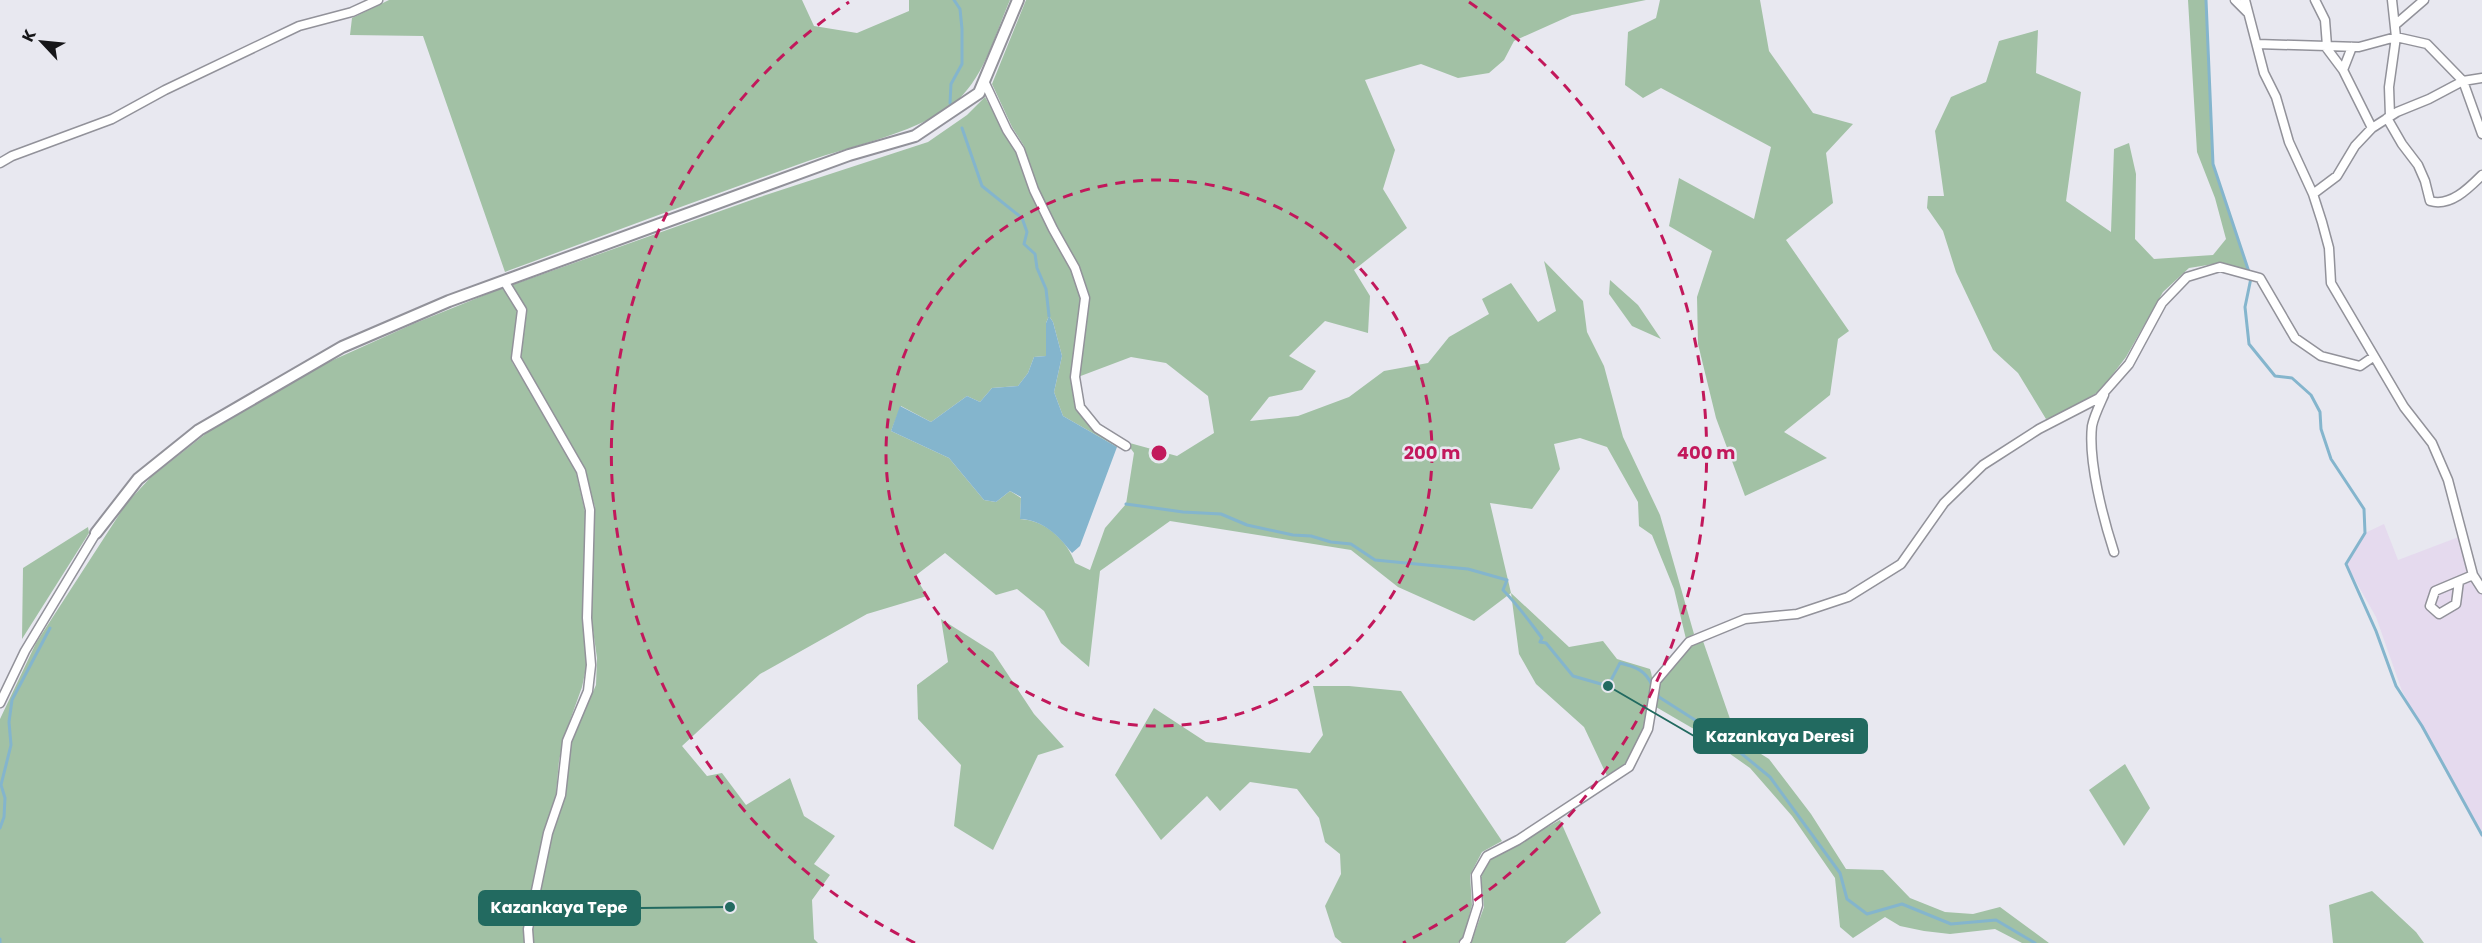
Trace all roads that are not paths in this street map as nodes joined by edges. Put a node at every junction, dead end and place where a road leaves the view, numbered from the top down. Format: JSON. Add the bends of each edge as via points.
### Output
{"nodes":[{"id":1,"x":378,"y":0,"type":"edge"},
{"id":2,"x":1018,"y":0,"type":"edge"},
{"id":3,"x":2235,"y":0,"type":"edge"},
{"id":4,"x":2245,"y":0,"type":"edge"},
{"id":5,"x":2315,"y":0,"type":"edge"},
{"id":6,"x":2392,"y":0,"type":"edge"},
{"id":7,"x":2424,"y":0,"type":"edge"},
{"id":8,"x":2248,"y":13,"type":"junction"},
{"id":9,"x":2395,"y":25,"type":"junction"},
{"id":10,"x":2396,"y":37,"type":"junction"},
{"id":11,"x":2257,"y":44,"type":"junction"},
{"id":12,"x":2326,"y":46,"type":"junction"},
{"id":13,"x":2352,"y":47,"type":"junction"},
{"id":14,"x":2343,"y":70,"type":"junction"},
{"id":15,"x":2482,"y":78,"type":"edge"},
{"id":16,"x":984,"y":81,"type":"junction"},
{"id":17,"x":2463,"y":81,"type":"junction"},
{"id":18,"x":2389,"y":117,"type":"junction"},
{"id":19,"x":2372,"y":128,"type":"junction"},
{"id":20,"x":2482,"y":134,"type":"edge"},
{"id":21,"x":0,"y":163,"type":"edge"},
{"id":22,"x":2482,"y":175,"type":"edge"},
{"id":23,"x":2313,"y":194,"type":"junction"},
{"id":24,"x":504,"y":281,"type":"junction"},
{"id":25,"x":2373,"y":357,"type":"junction"},
{"id":26,"x":2105,"y":391,"type":"junction"},
{"id":27,"x":1126,"y":446,"type":"dead end"},
{"id":28,"x":96,"y":533,"type":"joint"},
{"id":29,"x":2114,"y":552,"type":"dead end"},
{"id":30,"x":2474,"y":575,"type":"junction"},
{"id":31,"x":2459,"y":581,"type":"dead end"},
{"id":32,"x":2482,"y":589,"type":"edge"},
{"id":33,"x":0,"y":703,"type":"edge"},
{"id":34,"x":529,"y":943,"type":"edge"},
{"id":35,"x":1464,"y":943,"type":"edge"}],
"edges":[{"from":1,"to":21,"type":"street","via":[[352,12],[299,26],[111,119]]},
{"from":2,"to":16,"type":"street"},
{"from":3,"to":8,"type":"street"},
{"from":4,"to":8,"type":"street"},
{"from":5,"to":12,"type":"street","via":[[2325,20]]},
{"from":6,"to":9,"type":"street"},
{"from":7,"to":9,"type":"street"},
{"from":8,"to":11,"type":"street"},
{"from":9,"to":10,"type":"street"},
{"from":10,"to":13,"type":"street"},
{"from":10,"to":17,"type":"street","via":[[2427,44]]},
{"from":10,"to":18,"type":"street"},
{"from":11,"to":12,"type":"street"},
{"from":11,"to":23,"type":"street","via":[[2289,142]]},
{"from":12,"to":13,"type":"street"},
{"from":12,"to":14,"type":"street"},
{"from":13,"to":14,"type":"street"},
{"from":14,"to":19,"type":"street"},
{"from":15,"to":17,"type":"street"},
{"from":16,"to":24,"type":"street","via":[[979,93],[915,136],[849,155]]},
{"from":16,"to":27,"type":"street","via":[[1020,150],[1053,229],[1076,268],[1085,298],[1075,377],[1080,407],[1097,428]]},
{"from":17,"to":18,"type":"street"},
{"from":17,"to":20,"type":"street"},
{"from":18,"to":19,"type":"street"},
{"from":18,"to":22,"type":"street","via":[[2418,165],[2430,201],[2440,204],[2459,196]]},
{"from":19,"to":23,"type":"street","via":[[2355,146],[2337,176]]},
{"from":23,"to":25,"type":"street","via":[[2329,248],[2331,283]]},
{"from":24,"to":28,"type":"street","via":[[342,347],[199,430],[138,478]]},
{"from":24,"to":34,"type":"street","via":[[522,310],[516,358],[581,471],[590,510],[588,691],[567,741],[561,795],[548,833],[528,929]]},
{"from":25,"to":26,"type":"street","via":[[2360,366],[2321,356],[2295,338],[2260,278],[2220,267],[2187,277],[2162,303],[2129,364]]},
{"from":25,"to":30,"type":"street","via":[[2432,443],[2448,480]]},
{"from":26,"to":29,"type":"street","via":[[2092,425],[2105,525]]},
{"from":26,"to":35,"type":"street","via":[[1983,465],[1944,503],[1901,564],[1848,597],[1797,614],[1745,619],[1689,642],[1656,681],[1648,729],[1629,767],[1487,856],[1476,875],[1478,904]]},
{"from":28,"to":33,"type":"street","via":[[25,651]]},
{"from":30,"to":31,"type":"street"},
{"from":30,"to":32,"type":"street"}]}
